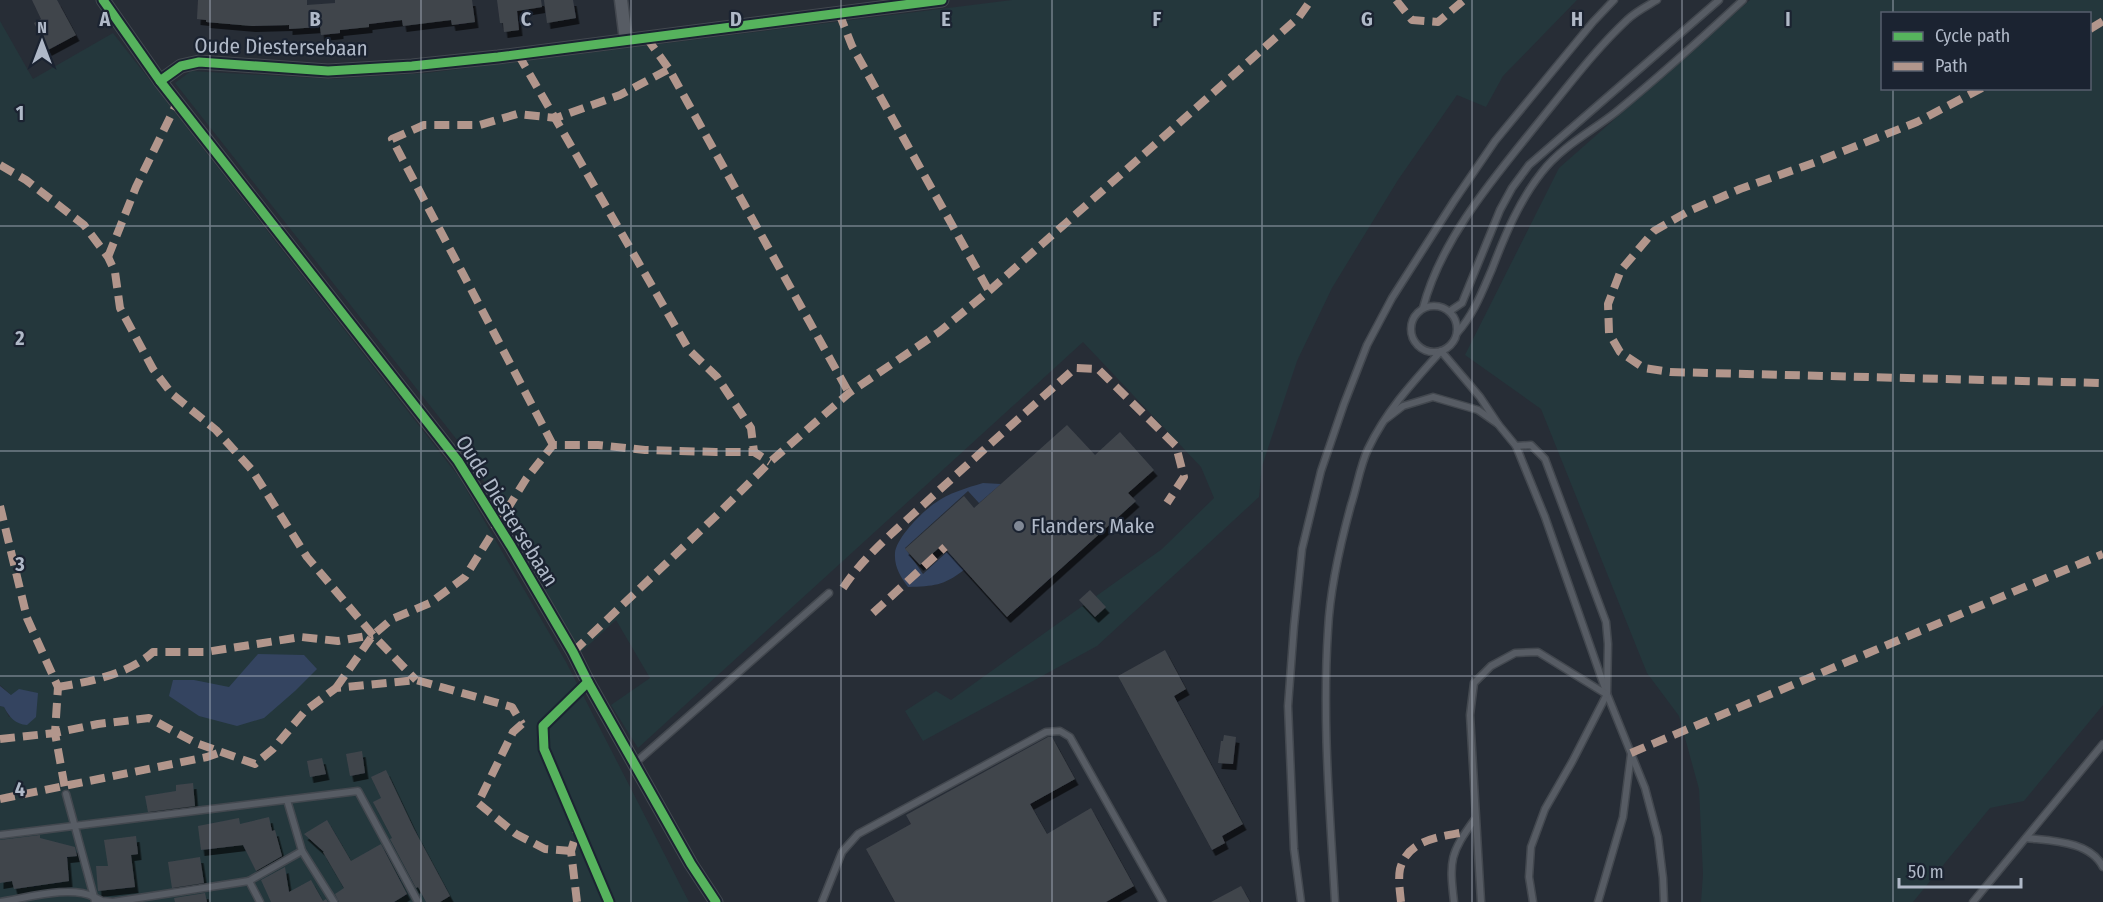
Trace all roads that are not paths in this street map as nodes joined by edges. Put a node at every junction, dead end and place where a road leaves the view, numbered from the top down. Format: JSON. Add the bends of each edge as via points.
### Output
{"nodes":[{"id":1,"x":103,"y":0,"type":"edge"},
{"id":2,"x":621,"y":0,"type":"edge"},
{"id":3,"x":942,"y":0,"type":"edge"},
{"id":4,"x":1614,"y":0,"type":"edge"},
{"id":5,"x":1657,"y":0,"type":"edge"},
{"id":6,"x":1719,"y":0,"type":"edge"},
{"id":7,"x":1743,"y":0,"type":"edge"},
{"id":8,"x":626,"y":40,"type":"junction"},
{"id":9,"x":160,"y":81,"type":"junction"},
{"id":10,"x":1423,"y":308,"type":"junction"},
{"id":11,"x":1450,"y":311,"type":"junction"},
{"id":12,"x":1457,"y":333,"type":"junction"},
{"id":13,"x":1441,"y":351,"type":"junction"},
{"id":14,"x":1381,"y":424,"type":"junction"},
{"id":15,"x":1498,"y":424,"type":"junction"},
{"id":16,"x":1516,"y":446,"type":"junction"},
{"id":17,"x":829,"y":593,"type":"dead end"},
{"id":18,"x":1607,"y":694,"type":"junction"},
{"id":19,"x":2103,"y":744,"type":"edge"},
{"id":20,"x":1631,"y":753,"type":"junction"},
{"id":21,"x":634,"y":764,"type":"junction"},
{"id":22,"x":66,"y":794,"type":"dead end"},
{"id":23,"x":287,"y":800,"type":"junction"},
{"id":24,"x":1476,"y":818,"type":"junction"},
{"id":25,"x":74,"y":826,"type":"junction"},
{"id":26,"x":0,"y":836,"type":"edge"},
{"id":27,"x":2026,"y":838,"type":"junction"},
{"id":28,"x":302,"y":851,"type":"junction"},
{"id":29,"x":2103,"y":867,"type":"edge"},
{"id":30,"x":249,"y":881,"type":"junction"},
{"id":31,"x":95,"y":900,"type":"edge"},
{"id":32,"x":0,"y":902,"type":"edge"},
{"id":33,"x":260,"y":902,"type":"edge"},
{"id":34,"x":334,"y":902,"type":"edge"},
{"id":35,"x":418,"y":902,"type":"edge"},
{"id":36,"x":716,"y":902,"type":"edge"},
{"id":37,"x":822,"y":902,"type":"edge"},
{"id":38,"x":1162,"y":902,"type":"edge"},
{"id":39,"x":1301,"y":902,"type":"edge"},
{"id":40,"x":1335,"y":902,"type":"edge"},
{"id":41,"x":1454,"y":902,"type":"edge"},
{"id":42,"x":1481,"y":902,"type":"edge"},
{"id":43,"x":1533,"y":902,"type":"edge"},
{"id":44,"x":1599,"y":902,"type":"edge"},
{"id":45,"x":1664,"y":902,"type":"edge"},
{"id":46,"x":1973,"y":902,"type":"edge"}],
"edges":[{"from":1,"to":9,"type":"street","name":"Oude Diestersebaan"},
{"from":2,"to":8,"type":"street"},
{"from":3,"to":8,"type":"street","name":"Oude Diestersebaan"},
{"from":4,"to":39,"type":"lane","via":[[1495,141],[1454,201],[1392,298],[1367,345],[1340,415],[1321,471],[1302,549],[1291,660],[1290,786]]},
{"from":5,"to":10,"type":"lane","via":[[1628,18],[1593,56],[1474,204],[1440,264]]},
{"from":6,"to":11,"type":"lane","via":[[1529,165],[1500,210],[1462,303]]},
{"from":7,"to":12,"type":"lane","via":[[1635,97],[1544,169],[1526,192],[1480,299]]},
{"from":8,"to":9,"type":"street","name":"Oude Diestersebaan","via":[[487,58],[328,71],[200,62],[181,66]]},
{"from":9,"to":21,"type":"street","name":"Oude Diestersebaan","via":[[458,461]]},
{"from":10,"to":11,"type":"lane","via":[[1437,306]]},
{"from":10,"to":13,"type":"lane","via":[[1413,319],[1414,341],[1426,350]]},
{"from":11,"to":12,"type":"lane"},
{"from":12,"to":13,"type":"lane","via":[[1452,344]]},
{"from":13,"to":14,"type":"lane","via":[[1401,394]]},
{"from":13,"to":15,"type":"lane"},
{"from":14,"to":15,"type":"lane","via":[[1403,406],[1433,396],[1478,410]]},
{"from":14,"to":40,"type":"lane","via":[[1367,451],[1344,532],[1328,628],[1328,788]]},
{"from":15,"to":16,"type":"lane"},
{"from":16,"to":18,"type":"lane"},
{"from":16,"to":18,"type":"lane","via":[[1531,445],[1545,459],[1606,622]]},
{"from":17,"to":21,"type":"lane"},
{"from":18,"to":20,"type":"lane"},
{"from":18,"to":24,"type":"lane","via":[[1538,652],[1515,653],[1491,666],[1474,683],[1470,715]]},
{"from":18,"to":43,"type":"lane","via":[[1545,809],[1531,847],[1529,877]]},
{"from":19,"to":27,"type":"lane"},
{"from":20,"to":44,"type":"lane","via":[[1623,816]]},
{"from":20,"to":45,"type":"lane","via":[[1658,837]]},
{"from":21,"to":36,"type":"street","name":"Oude Diestersebaan"},
{"from":22,"to":25,"type":"lane"},
{"from":23,"to":25,"type":"lane"},
{"from":23,"to":28,"type":"lane"},
{"from":23,"to":35,"type":"lane","via":[[358,791]]},
{"from":24,"to":41,"type":"lane","via":[[1457,844],[1450,869]]},
{"from":24,"to":42,"type":"lane"},
{"from":25,"to":26,"type":"lane"},
{"from":25,"to":31,"type":"lane"},
{"from":27,"to":29,"type":"lane","via":[[2080,847],[2098,857]]},
{"from":27,"to":46,"type":"lane"},
{"from":28,"to":30,"type":"lane"},
{"from":28,"to":34,"type":"lane"},
{"from":30,"to":31,"type":"lane","via":[[113,902]]},
{"from":30,"to":33,"type":"lane"},
{"from":31,"to":32,"type":"lane","via":[[84,892],[72,892]]},
{"from":37,"to":38,"type":"lane","via":[[842,852],[858,834],[1046,732],[1060,731],[1070,736]]}]}
